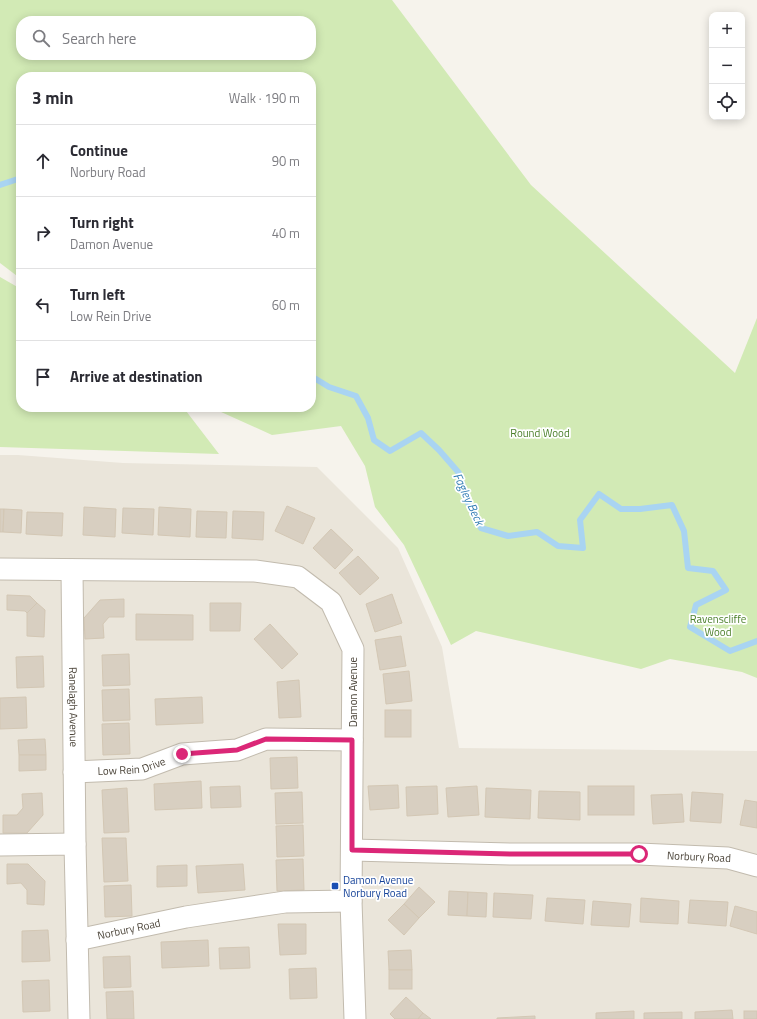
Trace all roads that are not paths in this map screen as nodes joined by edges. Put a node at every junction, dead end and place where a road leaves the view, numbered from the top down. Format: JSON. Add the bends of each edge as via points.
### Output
{"nodes":[{"id":1,"x":0,"y":569,"type":"edge"},
{"id":2,"x":72,"y":570,"type":"junction"},
{"id":3,"x":352,"y":740,"type":"junction"},
{"id":4,"x":74,"y":772,"type":"junction"},
{"id":5,"x":75,"y":844,"type":"junction"},
{"id":6,"x":0,"y":845,"type":"edge"},
{"id":7,"x":352,"y":850,"type":"junction"},
{"id":8,"x":757,"y":866,"type":"edge"},
{"id":9,"x":351,"y":901,"type":"junction"},
{"id":10,"x":77,"y":940,"type":"junction"},
{"id":11,"x":79,"y":1019,"type":"edge"},
{"id":12,"x":355,"y":1019,"type":"edge"}],
"edges":[{"from":1,"to":2,"type":"street"},
{"from":2,"to":3,"type":"street","name":"Damon Avenue","via":[[255,571],[298,577],[331,602],[353,648]]},
{"from":2,"to":4,"type":"street","name":"Ranelagh Avenue"},
{"from":3,"to":4,"type":"street","name":"Low Rein Drive","via":[[266,739],[237,750],[182,754],[142,769]]},
{"from":3,"to":7,"type":"street","name":"Damon Avenue"},
{"from":4,"to":5,"type":"street","name":"Ranelagh Avenue"},
{"from":5,"to":6,"type":"street"},
{"from":5,"to":10,"type":"street"},
{"from":7,"to":8,"type":"street","name":"Norbury Road","via":[[713,857],[728,858]]},
{"from":7,"to":9,"type":"street","name":"Damon Avenue"},
{"from":9,"to":10,"type":"street","name":"Norbury Road","via":[[285,902],[186,917]]},
{"from":9,"to":12,"type":"street","name":"Damon Avenue"},
{"from":10,"to":11,"type":"street"}]}
